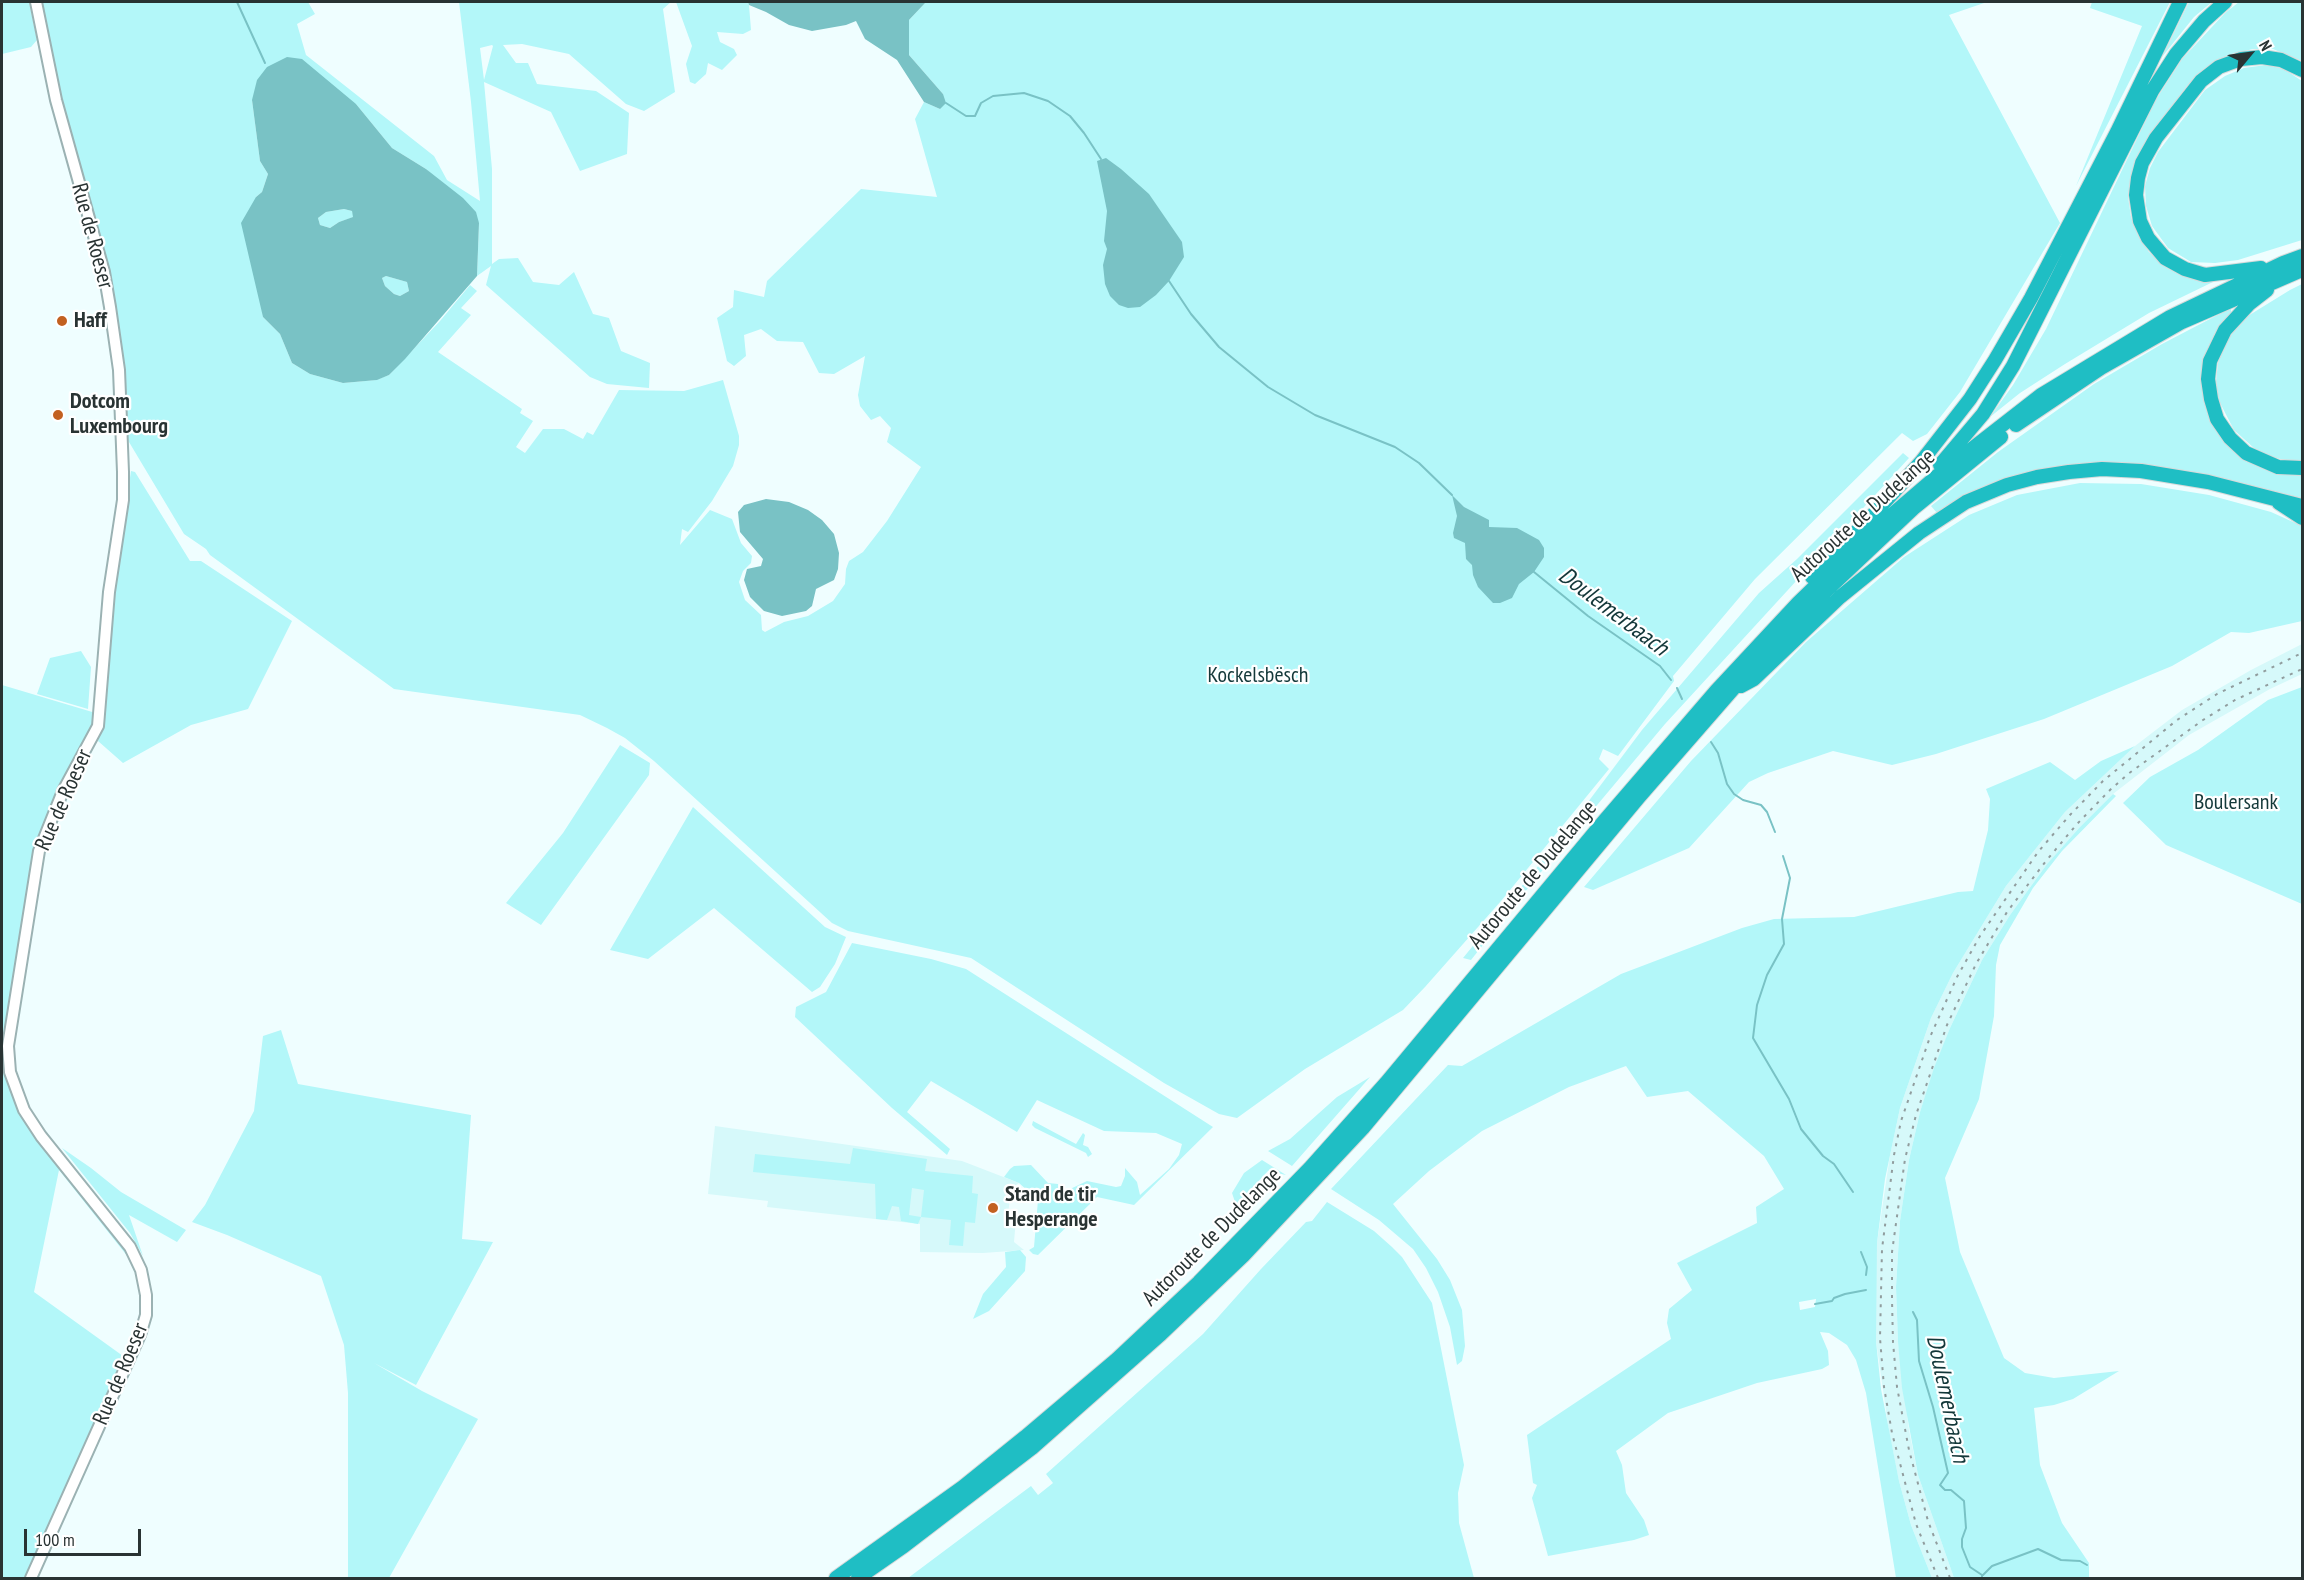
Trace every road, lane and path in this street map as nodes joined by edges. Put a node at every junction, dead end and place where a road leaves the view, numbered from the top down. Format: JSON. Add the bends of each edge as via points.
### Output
{"nodes":[{"id":1,"x":36,"y":2,"type":"edge"},
{"id":2,"x":2180,"y":2,"type":"edge"},
{"id":3,"x":2225,"y":2,"type":"edge"},
{"id":4,"x":2302,"y":70,"type":"edge"},
{"id":5,"x":2302,"y":256,"type":"edge"},
{"id":6,"x":2285,"y":270,"type":"junction"},
{"id":7,"x":2302,"y":270,"type":"edge"},
{"id":8,"x":2302,"y":468,"type":"edge"},
{"id":9,"x":2273,"y":498,"type":"junction"},
{"id":10,"x":2302,"y":506,"type":"edge"},
{"id":11,"x":2302,"y":518,"type":"edge"},
{"id":12,"x":1867,"y":536,"type":"junction"},
{"id":13,"x":1798,"y":603,"type":"junction"},
{"id":14,"x":1731,"y":691,"type":"junction"},
{"id":15,"x":31,"y":1578,"type":"edge"},
{"id":16,"x":836,"y":1578,"type":"edge"},
{"id":17,"x":858,"y":1578,"type":"edge"}],
"edges":[{"from":1,"to":15,"type":"main road","name":"Rue de Roeser","via":[[56,100],[109,298],[119,370],[123,500],[109,592],[98,726],[63,791],[39,851],[8,1046],[10,1072],[24,1110],[41,1136],[130,1247],[141,1270],[146,1315]]},
{"from":2,"to":13,"type":"highway","via":[[2026,308],[1995,360],[1921,462],[1809,580]]},
{"from":3,"to":12,"type":"highway","via":[[2176,54],[2152,91],[2034,325],[1983,414],[1955,450]]},
{"from":4,"to":6,"type":"highway","via":[[2281,60],[2262,57],[2241,59],[2218,68],[2186,98],[2151,146],[2142,163],[2136,195],[2140,221],[2148,238],[2165,258],[2185,269],[2205,275]]},
{"from":5,"to":6,"type":"highway","name":"Autoroute de Dudelange"},
{"from":6,"to":7,"type":"highway","name":"Autoroute de Dudelange"},
{"from":6,"to":8,"type":"highway","via":[[2225,330],[2210,361],[2208,380],[2217,419],[2238,446],[2278,467]]},
{"from":6,"to":12,"type":"highway","name":"Autoroute de Dudelange","via":[[2170,317],[2041,395]]},
{"from":6,"to":14,"type":"highway","name":"Autoroute de Dudelange","via":[[2101,368],[2015,426],[1874,544]]},
{"from":9,"to":10,"type":"highway"},
{"from":9,"to":11,"type":"highway"},
{"from":9,"to":14,"type":"highway","via":[[2175,476],[2102,469],[2007,485],[1966,502],[1919,533],[1840,597],[1754,679]]},
{"from":12,"to":13,"type":"highway","name":"Autoroute de Dudelange"},
{"from":13,"to":16,"type":"highway","name":"Autoroute de Dudelange","via":[[1658,757],[1386,1083],[1199,1282],[1025,1437],[963,1487]]},
{"from":14,"to":17,"type":"highway","name":"Autoroute de Dudelange","via":[[1392,1094],[1243,1256],[1161,1335],[1032,1448]]}]}
